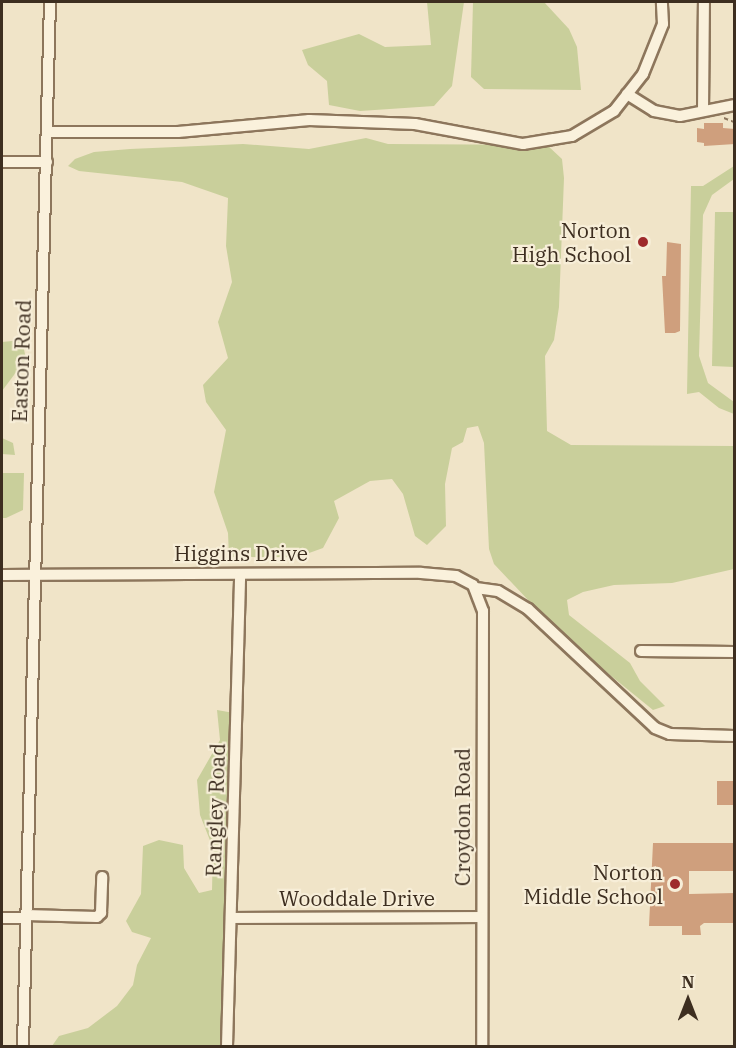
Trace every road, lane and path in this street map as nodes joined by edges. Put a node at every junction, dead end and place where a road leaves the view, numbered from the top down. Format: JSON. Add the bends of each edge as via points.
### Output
{"nodes":[{"id":1,"x":50,"y":2,"type":"edge"},
{"id":2,"x":662,"y":2,"type":"edge"},
{"id":3,"x":704,"y":2,"type":"edge"},
{"id":4,"x":627,"y":94,"type":"junction"},
{"id":5,"x":735,"y":105,"type":"edge"},
{"id":6,"x":703,"y":111,"type":"junction"},
{"id":7,"x":48,"y":132,"type":"junction"},
{"id":8,"x":2,"y":162,"type":"edge"},
{"id":9,"x":47,"y":162,"type":"junction"},
{"id":10,"x":240,"y":574,"type":"junction"},
{"id":11,"x":2,"y":575,"type":"edge"},
{"id":12,"x":35,"y":575,"type":"junction"},
{"id":13,"x":476,"y":588,"type":"junction"},
{"id":14,"x":641,"y":651,"type":"dead end"},
{"id":15,"x":735,"y":652,"type":"edge"},
{"id":16,"x":735,"y":736,"type":"edge"},
{"id":17,"x":102,"y":877,"type":"dead end"},
{"id":18,"x":26,"y":917,"type":"junction"},
{"id":19,"x":482,"y":917,"type":"junction"},
{"id":20,"x":2,"y":918,"type":"edge"},
{"id":21,"x":232,"y":918,"type":"junction"},
{"id":22,"x":23,"y":1047,"type":"edge"},
{"id":23,"x":227,"y":1047,"type":"edge"},
{"id":24,"x":482,"y":1047,"type":"edge"}],
"edges":[{"from":1,"to":7,"type":"street","name":"Easton Road"},
{"from":2,"to":4,"type":"street","via":[[663,24],[654,51]]},
{"from":3,"to":6,"type":"street"},
{"from":4,"to":6,"type":"street","via":[[654,111],[680,116]]},
{"from":4,"to":7,"type":"street","via":[[614,111],[572,136],[524,144],[415,124],[351,120],[178,132]]},
{"from":5,"to":6,"type":"street"},
{"from":7,"to":9,"type":"street","name":"Easton Road"},
{"from":8,"to":9,"type":"street"},
{"from":9,"to":12,"type":"street","name":"Easton Road"},
{"from":10,"to":12,"type":"street","name":"Higgins Drive"},
{"from":10,"to":13,"type":"street","name":"Higgins Drive","via":[[449,574]]},
{"from":10,"to":21,"type":"street","name":"Rangley Road"},
{"from":11,"to":12,"type":"street","name":"Higgins Drive"},
{"from":12,"to":18,"type":"street","name":"Easton Road"},
{"from":13,"to":16,"type":"street","name":"Higgins Drive","via":[[498,591],[528,609],[655,728],[670,734]]},
{"from":13,"to":19,"type":"street","name":"Croydon Road","via":[[483,611]]},
{"from":14,"to":15,"type":"street"},
{"from":17,"to":18,"type":"street","via":[[101,913],[97,918]]},
{"from":18,"to":20,"type":"street"},
{"from":18,"to":22,"type":"street","name":"Easton Road"},
{"from":19,"to":21,"type":"street","name":"Wooddale Drive"},
{"from":19,"to":24,"type":"street","name":"Croydon Road"},
{"from":21,"to":23,"type":"street","name":"Rangley Road"}]}
